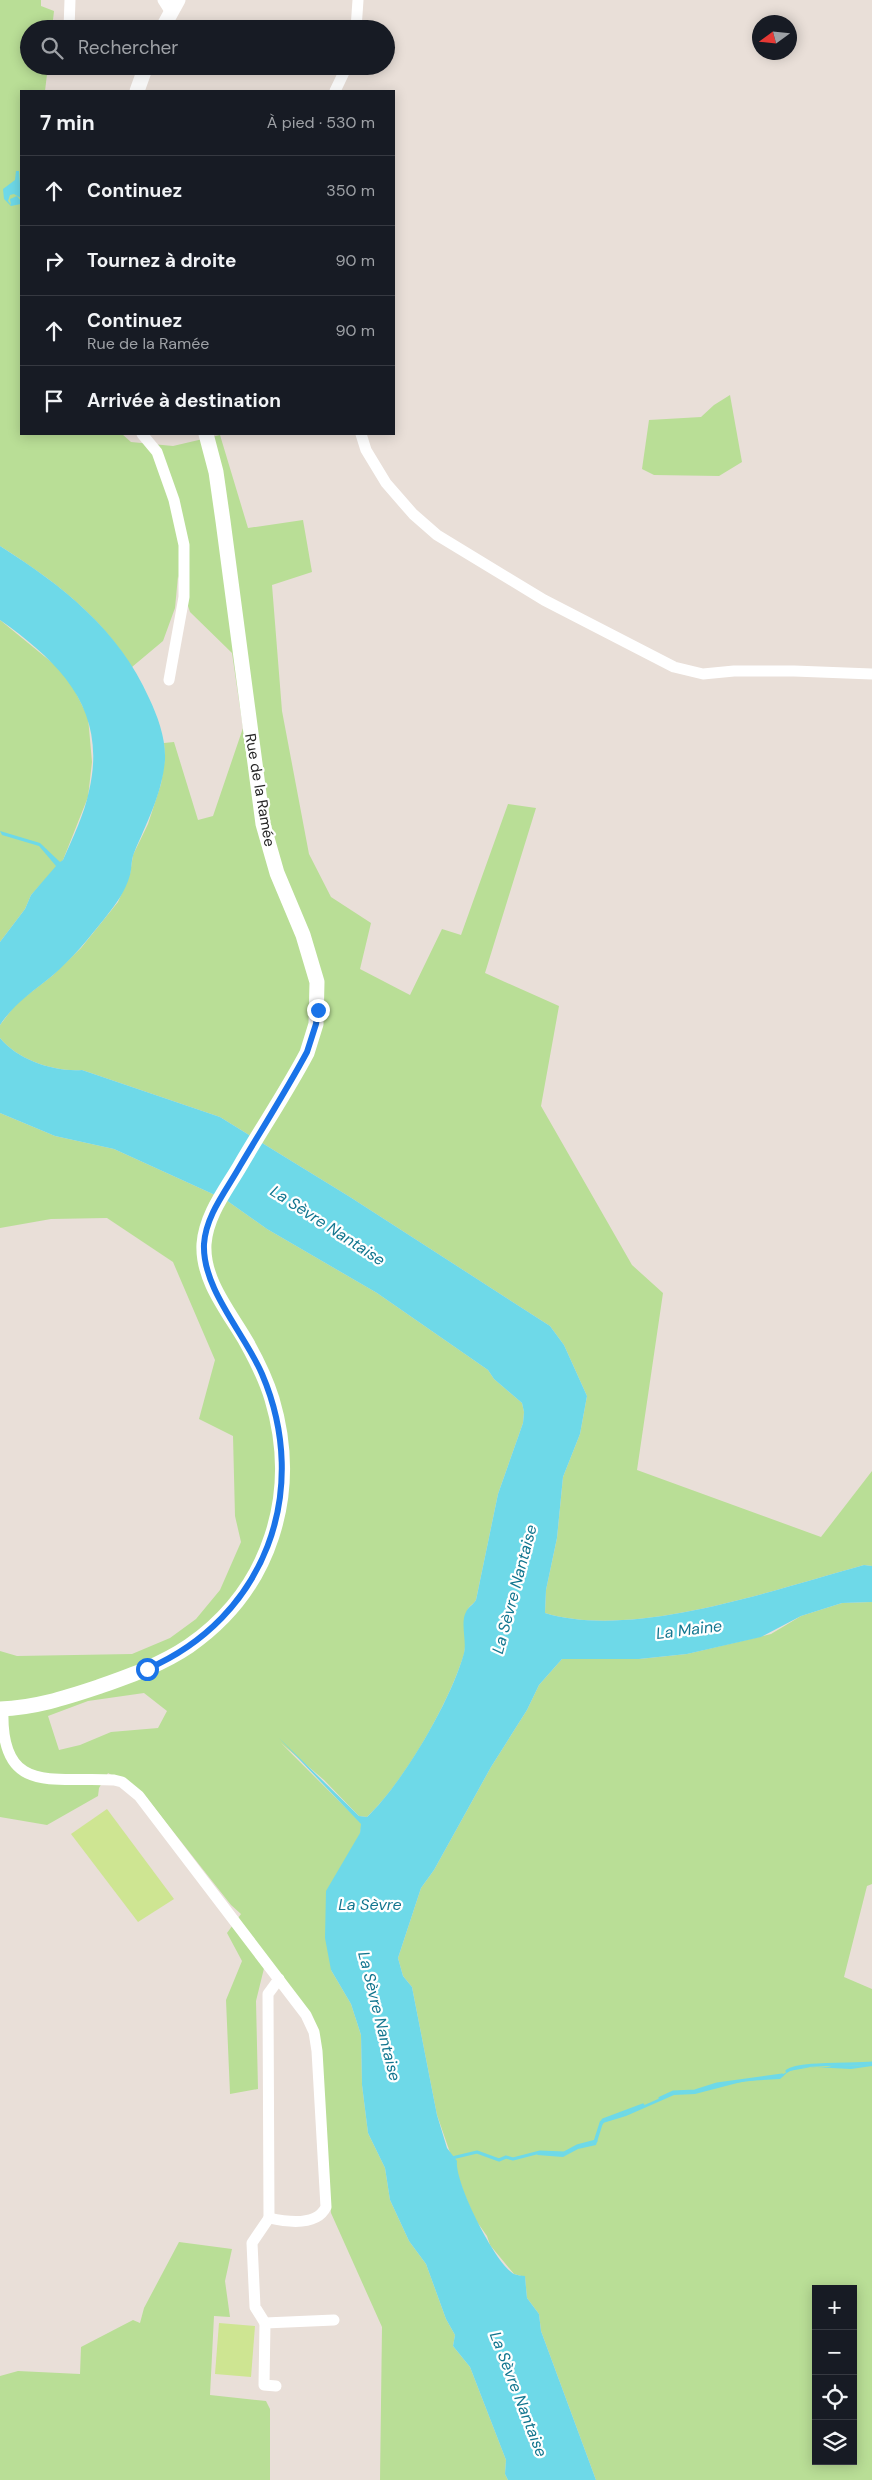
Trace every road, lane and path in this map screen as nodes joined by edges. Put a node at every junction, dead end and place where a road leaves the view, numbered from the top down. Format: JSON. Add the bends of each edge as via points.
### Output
{"nodes":[{"id":1,"x":70,"y":0,"type":"edge"},
{"id":2,"x":358,"y":0,"type":"edge"},
{"id":3,"x":171,"y":4,"type":"edge"},
{"id":4,"x":69,"y":20,"type":"edge"},
{"id":5,"x":165,"y":20,"type":"edge"},
{"id":6,"x":357,"y":20,"type":"edge"},
{"id":7,"x":139,"y":75,"type":"edge"},
{"id":8,"x":343,"y":75,"type":"edge"},
{"id":9,"x":137,"y":90,"type":"edge"},
{"id":10,"x":335,"y":90,"type":"edge"},
{"id":11,"x":143,"y":435,"type":"edge"},
{"id":12,"x":206,"y":435,"type":"edge"},
{"id":13,"x":360,"y":435,"type":"edge"},
{"id":14,"x":872,"y":674,"type":"edge"},
{"id":15,"x":169,"y":680,"type":"dead end"},
{"id":16,"x":2,"y":1709,"type":"edge"},
{"id":17,"x":279,"y":1979,"type":"junction"},
{"id":18,"x":269,"y":2218,"type":"junction"},
{"id":19,"x":334,"y":2320,"type":"dead end"},
{"id":20,"x":265,"y":2323,"type":"junction"},
{"id":21,"x":276,"y":2386,"type":"dead end"}],
"edges":[{"from":1,"to":4,"type":"street"},
{"from":2,"to":6,"type":"street"},
{"from":3,"to":5,"type":"main road"},
{"from":7,"to":9,"type":"main road"},
{"from":8,"to":10,"type":"street"},
{"from":11,"to":15,"type":"street","via":[[157,452],[174,500],[184,545],[184,597]]},
{"from":12,"to":16,"type":"main road","name":"Rue de la Ramée","via":[[216,472],[263,824],[277,873],[303,935],[318,982],[316,1024],[307,1052],[214,1211],[204,1243],[207,1270],[262,1373],[277,1418],[283,1462],[281,1501],[266,1554],[236,1602],[204,1635],[147,1669],[60,1699]]},
{"from":13,"to":14,"type":"street","via":[[386,483],[437,535],[544,600],[674,667],[703,674],[734,671]]},
{"from":16,"to":17,"type":"street","via":[[6,1750],[25,1774],[50,1780],[114,1780],[140,1796]]},
{"from":17,"to":18,"type":"street","via":[[268,1994]]},
{"from":17,"to":18,"type":"street","via":[[306,2015],[314,2032],[326,2207],[316,2219],[282,2221]]},
{"from":18,"to":20,"type":"street","via":[[252,2243],[255,2307]]},
{"from":19,"to":20,"type":"street"},
{"from":20,"to":21,"type":"street","via":[[264,2385]]}]}
